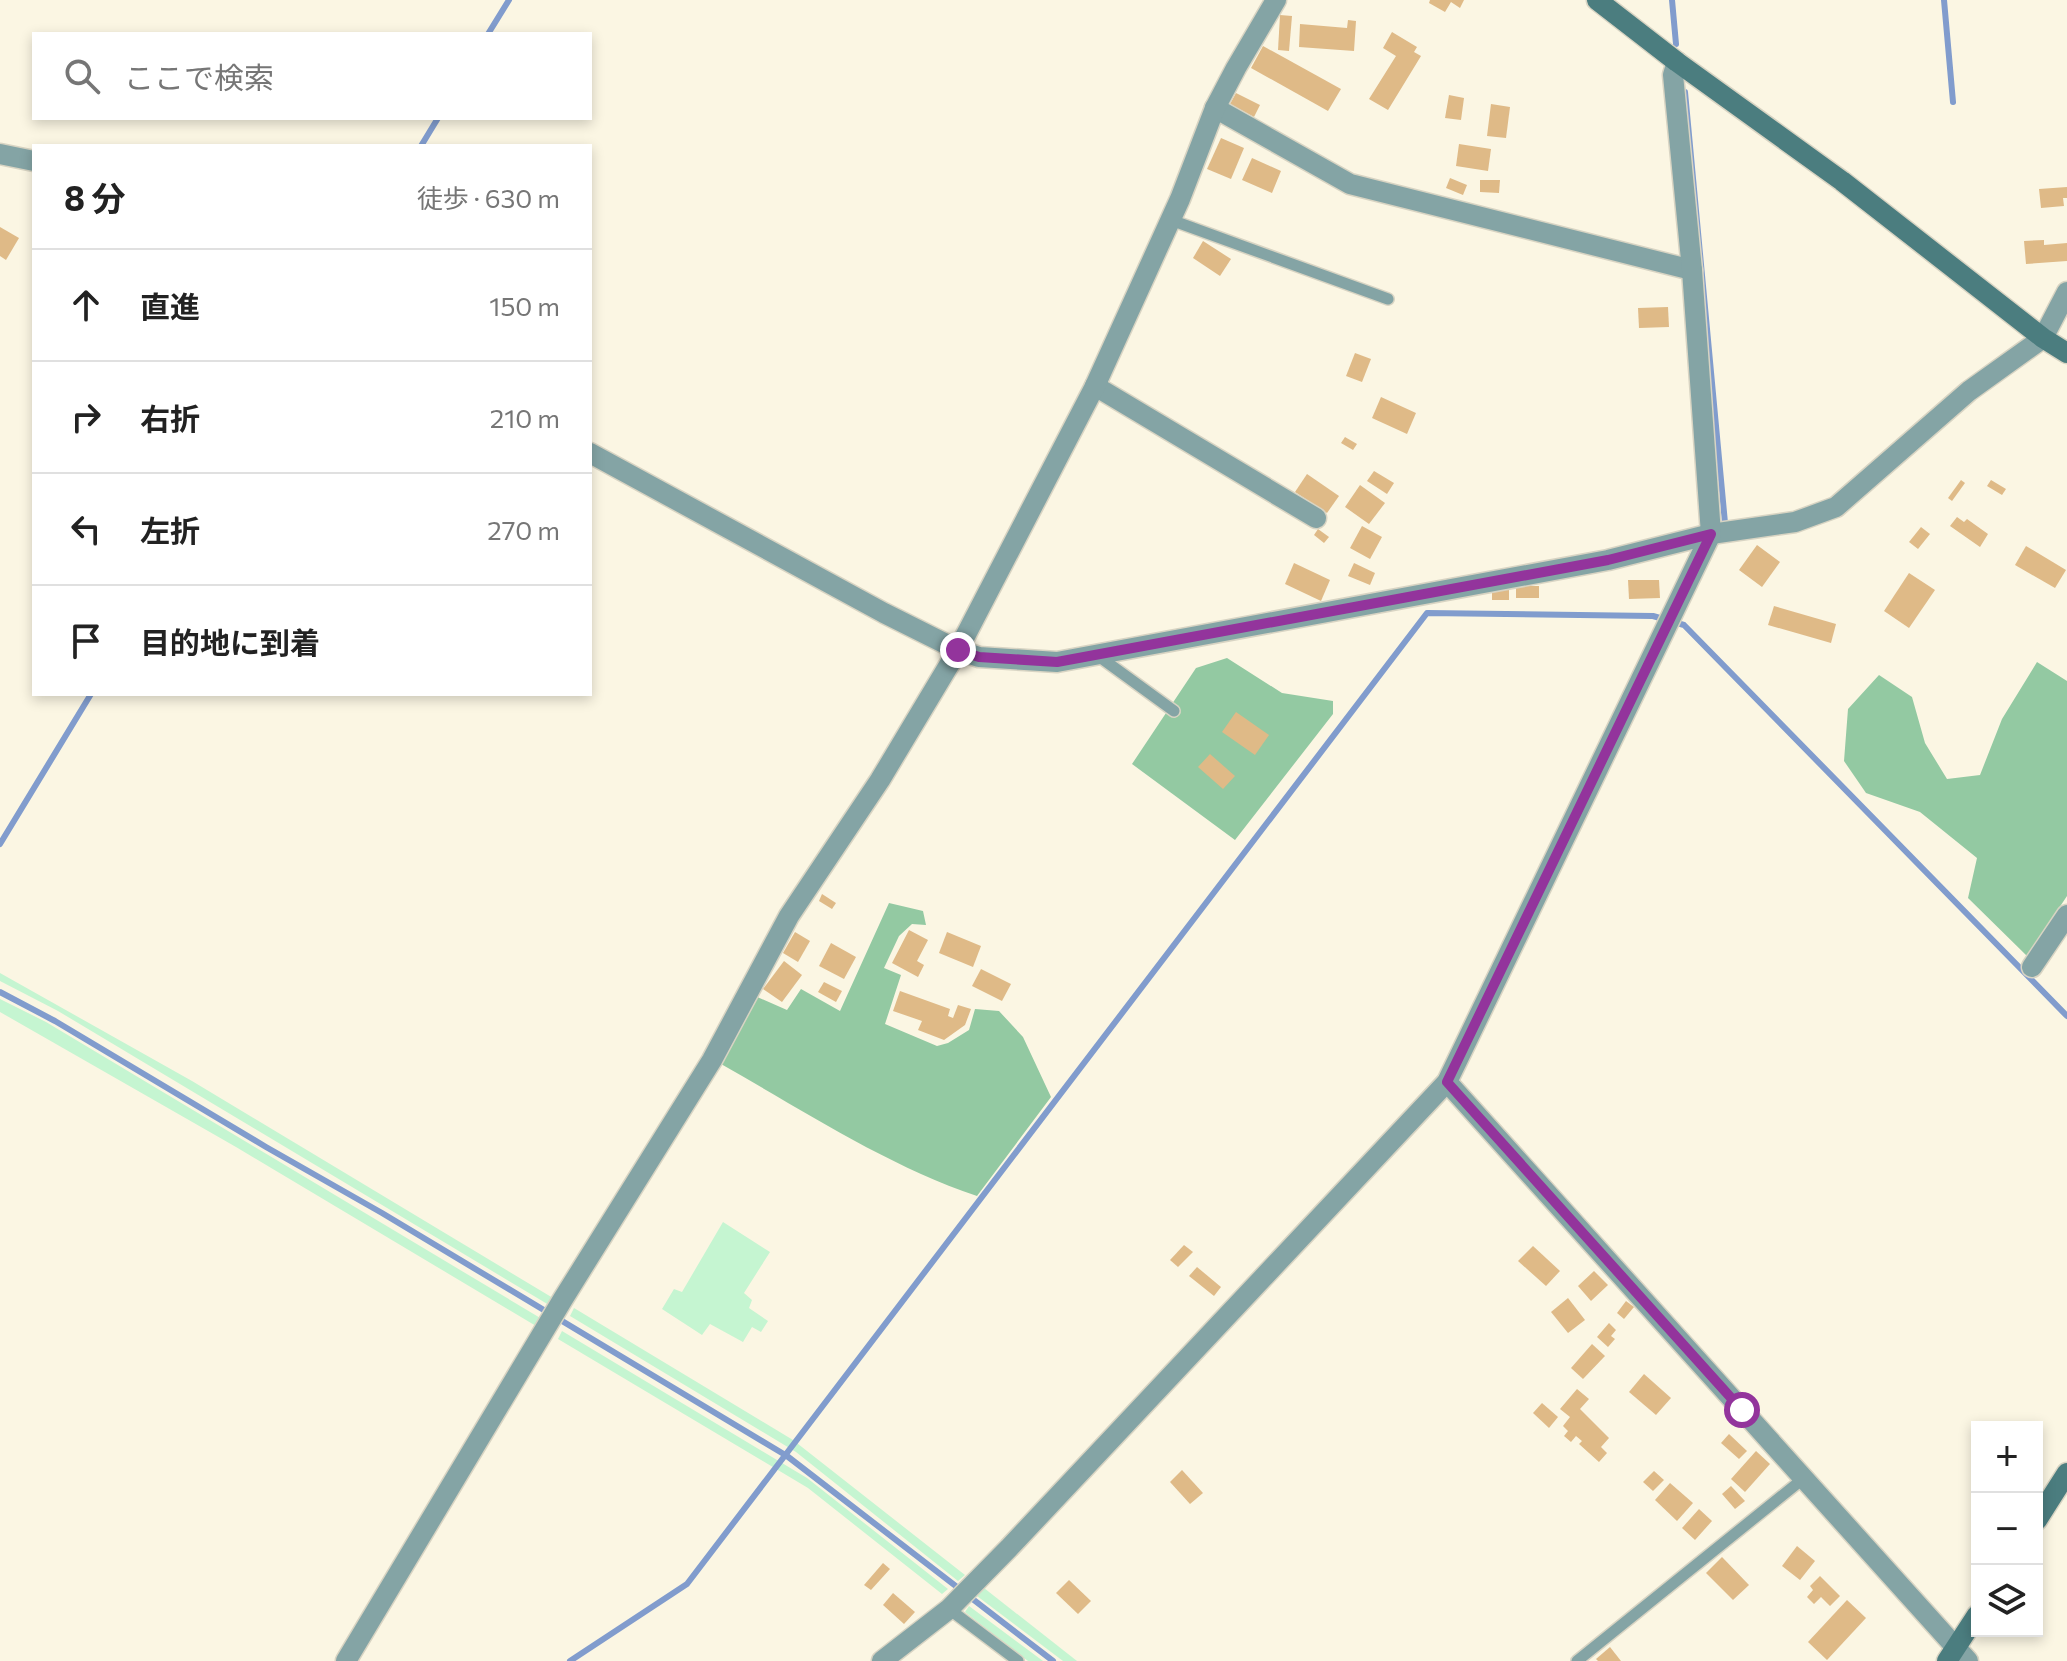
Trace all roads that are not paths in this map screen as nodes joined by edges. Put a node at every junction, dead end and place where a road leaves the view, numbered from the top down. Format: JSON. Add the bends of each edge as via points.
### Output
{"nodes":[{"id":1,"x":1276,"y":0,"type":"edge"},
{"id":2,"x":1597,"y":0,"type":"edge"},
{"id":3,"x":1677,"y":62,"type":"junction"},
{"id":4,"x":1215,"y":108,"type":"junction"},
{"id":5,"x":0,"y":154,"type":"edge"},
{"id":6,"x":32,"y":161,"type":"edge"},
{"id":7,"x":1171,"y":220,"type":"junction"},
{"id":8,"x":1692,"y":270,"type":"junction"},
{"id":9,"x":2067,"y":292,"type":"edge"},
{"id":10,"x":1388,"y":299,"type":"dead end"},
{"id":11,"x":2043,"y":338,"type":"junction"},
{"id":12,"x":2067,"y":353,"type":"edge"},
{"id":13,"x":1095,"y":386,"type":"junction"},
{"id":14,"x":592,"y":454,"type":"edge"},
{"id":15,"x":1316,"y":518,"type":"dead end"},
{"id":16,"x":1711,"y":534,"type":"junction"},
{"id":17,"x":958,"y":650,"type":"junction"},
{"id":18,"x":1096,"y":655,"type":"junction"},
{"id":19,"x":1174,"y":711,"type":"dead end"},
{"id":20,"x":2067,"y":915,"type":"edge"},
{"id":21,"x":2032,"y":967,"type":"dead end"},
{"id":22,"x":1447,"y":1082,"type":"junction"},
{"id":23,"x":2067,"y":1473,"type":"edge"},
{"id":24,"x":1804,"y":1478,"type":"junction"},
{"id":25,"x":2043,"y":1511,"type":"edge"},
{"id":26,"x":949,"y":1609,"type":"junction"},
{"id":27,"x":1971,"y":1627,"type":"edge"},
{"id":28,"x":1957,"y":1656,"type":"edge"},
{"id":29,"x":1581,"y":1660,"type":"edge"},
{"id":30,"x":346,"y":1661,"type":"edge"},
{"id":31,"x":882,"y":1661,"type":"edge"},
{"id":32,"x":1018,"y":1661,"type":"edge"}],
"edges":[{"from":1,"to":4,"type":"street"},
{"from":2,"to":3,"type":"street"},
{"from":3,"to":8,"type":"street","via":[[1673,75]]},
{"from":3,"to":11,"type":"street","via":[[1842,181]]},
{"from":4,"to":7,"type":"street"},
{"from":4,"to":8,"type":"street","via":[[1350,184]]},
{"from":5,"to":6,"type":"street"},
{"from":7,"to":10,"type":"lane"},
{"from":7,"to":13,"type":"street"},
{"from":8,"to":16,"type":"street"},
{"from":9,"to":11,"type":"street"},
{"from":11,"to":12,"type":"street"},
{"from":11,"to":16,"type":"street","via":[[1969,391],[1836,507],[1795,522]]},
{"from":13,"to":15,"type":"street"},
{"from":13,"to":17,"type":"street"},
{"from":14,"to":17,"type":"street"},
{"from":16,"to":18,"type":"street","via":[[1608,560]]},
{"from":16,"to":22,"type":"street"},
{"from":17,"to":18,"type":"street","via":[[979,657],[1057,662]]},
{"from":17,"to":30,"type":"street","via":[[789,916],[712,1060]]},
{"from":18,"to":19,"type":"lane"},
{"from":20,"to":21,"type":"street"},
{"from":22,"to":24,"type":"street"},
{"from":22,"to":26,"type":"street"},
{"from":23,"to":25,"type":"street"},
{"from":24,"to":28,"type":"street"},
{"from":24,"to":29,"type":"lane"},
{"from":26,"to":31,"type":"street"},
{"from":26,"to":32,"type":"lane"},
{"from":27,"to":28,"type":"street"}]}
